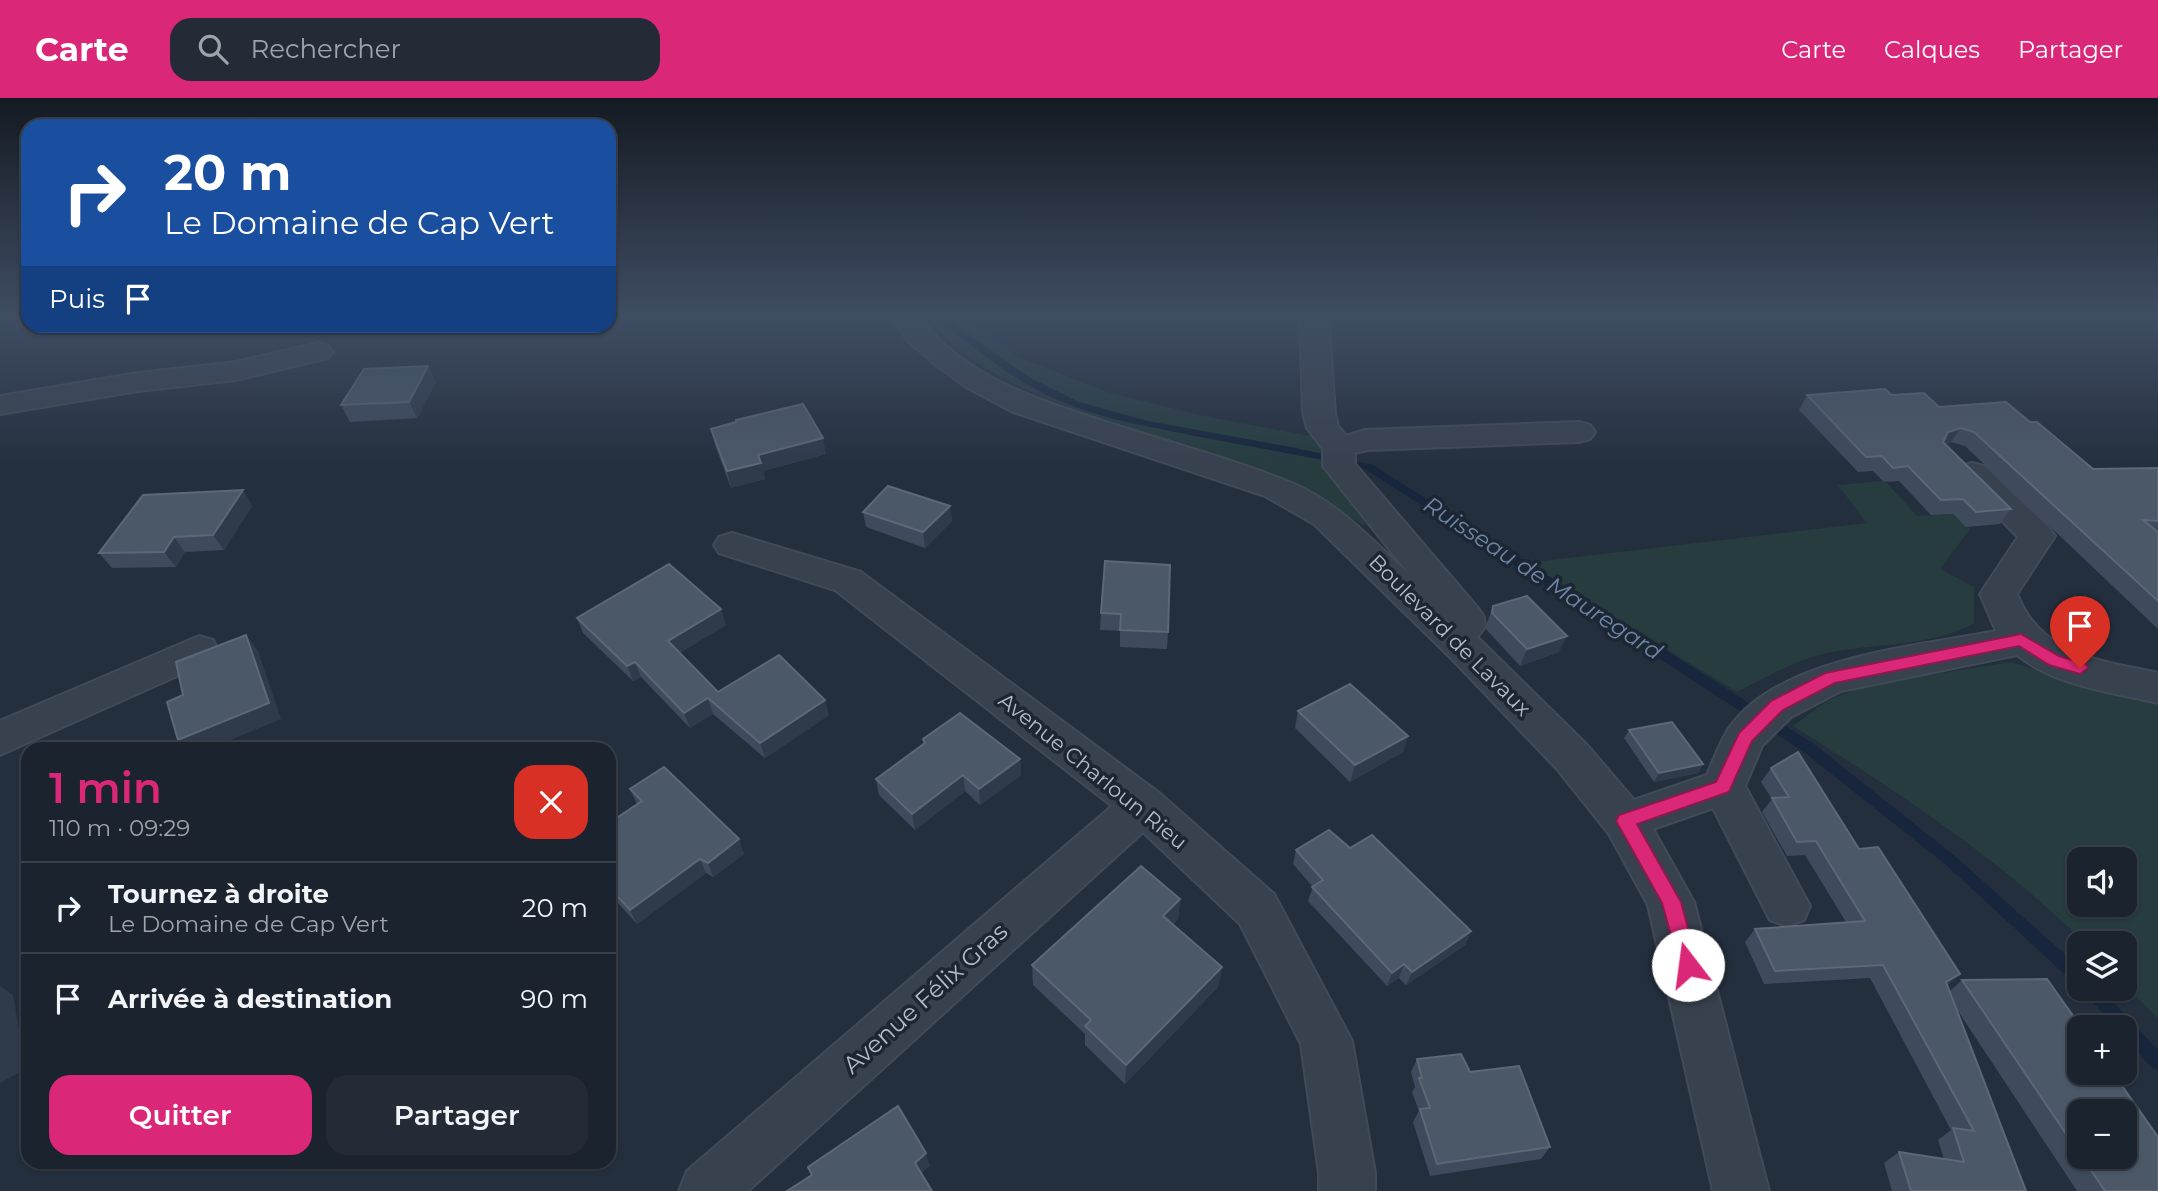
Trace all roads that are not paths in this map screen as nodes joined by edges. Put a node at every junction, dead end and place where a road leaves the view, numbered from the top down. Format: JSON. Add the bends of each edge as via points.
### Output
{"nodes":[{"id":1,"x":262,"y":365,"type":"edge"},
{"id":2,"x":954,"y":365,"type":"edge"},
{"id":3,"x":1317,"y":365,"type":"edge"},
{"id":4,"x":0,"y":405,"type":"edge"},
{"id":5,"x":1579,"y":432,"type":"dead end"},
{"id":6,"x":1952,"y":455,"type":"edge"},
{"id":7,"x":1338,"y":456,"type":"junction"},
{"id":8,"x":732,"y":545,"type":"dead end"},
{"id":9,"x":2021,"y":640,"type":"junction"},
{"id":10,"x":199,"y":650,"type":"edge"},
{"id":11,"x":1467,"y":650,"type":"junction"},
{"id":12,"x":2158,"y":688,"type":"edge"},
{"id":13,"x":0,"y":739,"type":"edge"},
{"id":14,"x":1723,"y":787,"type":"junction"},
{"id":15,"x":1143,"y":805,"type":"junction"},
{"id":16,"x":1625,"y":821,"type":"junction"},
{"id":17,"x":1787,"y":906,"type":"dead end"},
{"id":18,"x":707,"y":1191,"type":"edge"},
{"id":19,"x":1347,"y":1191,"type":"edge"},
{"id":20,"x":1741,"y":1191,"type":"edge"}],
"edges":[{"from":1,"to":4,"type":"street"},
{"from":2,"to":11,"type":"street","name":"Boulevard de Lavaux","via":[[1024,405],[1277,489],[1326,516]]},
{"from":3,"to":7,"type":"street","via":[[1323,428]]},
{"from":5,"to":7,"type":"street","via":[[1365,440]]},
{"from":6,"to":9,"type":"street","via":[[2037,536],[1998,594],[2003,614]]},
{"from":7,"to":11,"type":"street","via":[[1465,617]]},
{"from":8,"to":15,"type":"street","name":"Avenue Charloun Rieu","via":[[848,581]]},
{"from":9,"to":12,"type":"street","via":[[2054,661]]},
{"from":9,"to":14,"type":"street","via":[[1831,678],[1777,706],[1745,737]]},
{"from":10,"to":13,"type":"street"},
{"from":11,"to":16,"type":"street","name":"Boulevard de Lavaux","via":[[1572,757]]},
{"from":14,"to":16,"type":"street"},
{"from":14,"to":17,"type":"street"},
{"from":15,"to":18,"type":"street","name":"Avenue Félix Gras"},
{"from":15,"to":19,"type":"street","name":"Avenue Charloun Rieu","via":[[1257,909],[1326,1041]]},
{"from":16,"to":20,"type":"street","name":"Boulevard de Lavaux","via":[[1671,902]]}]}
